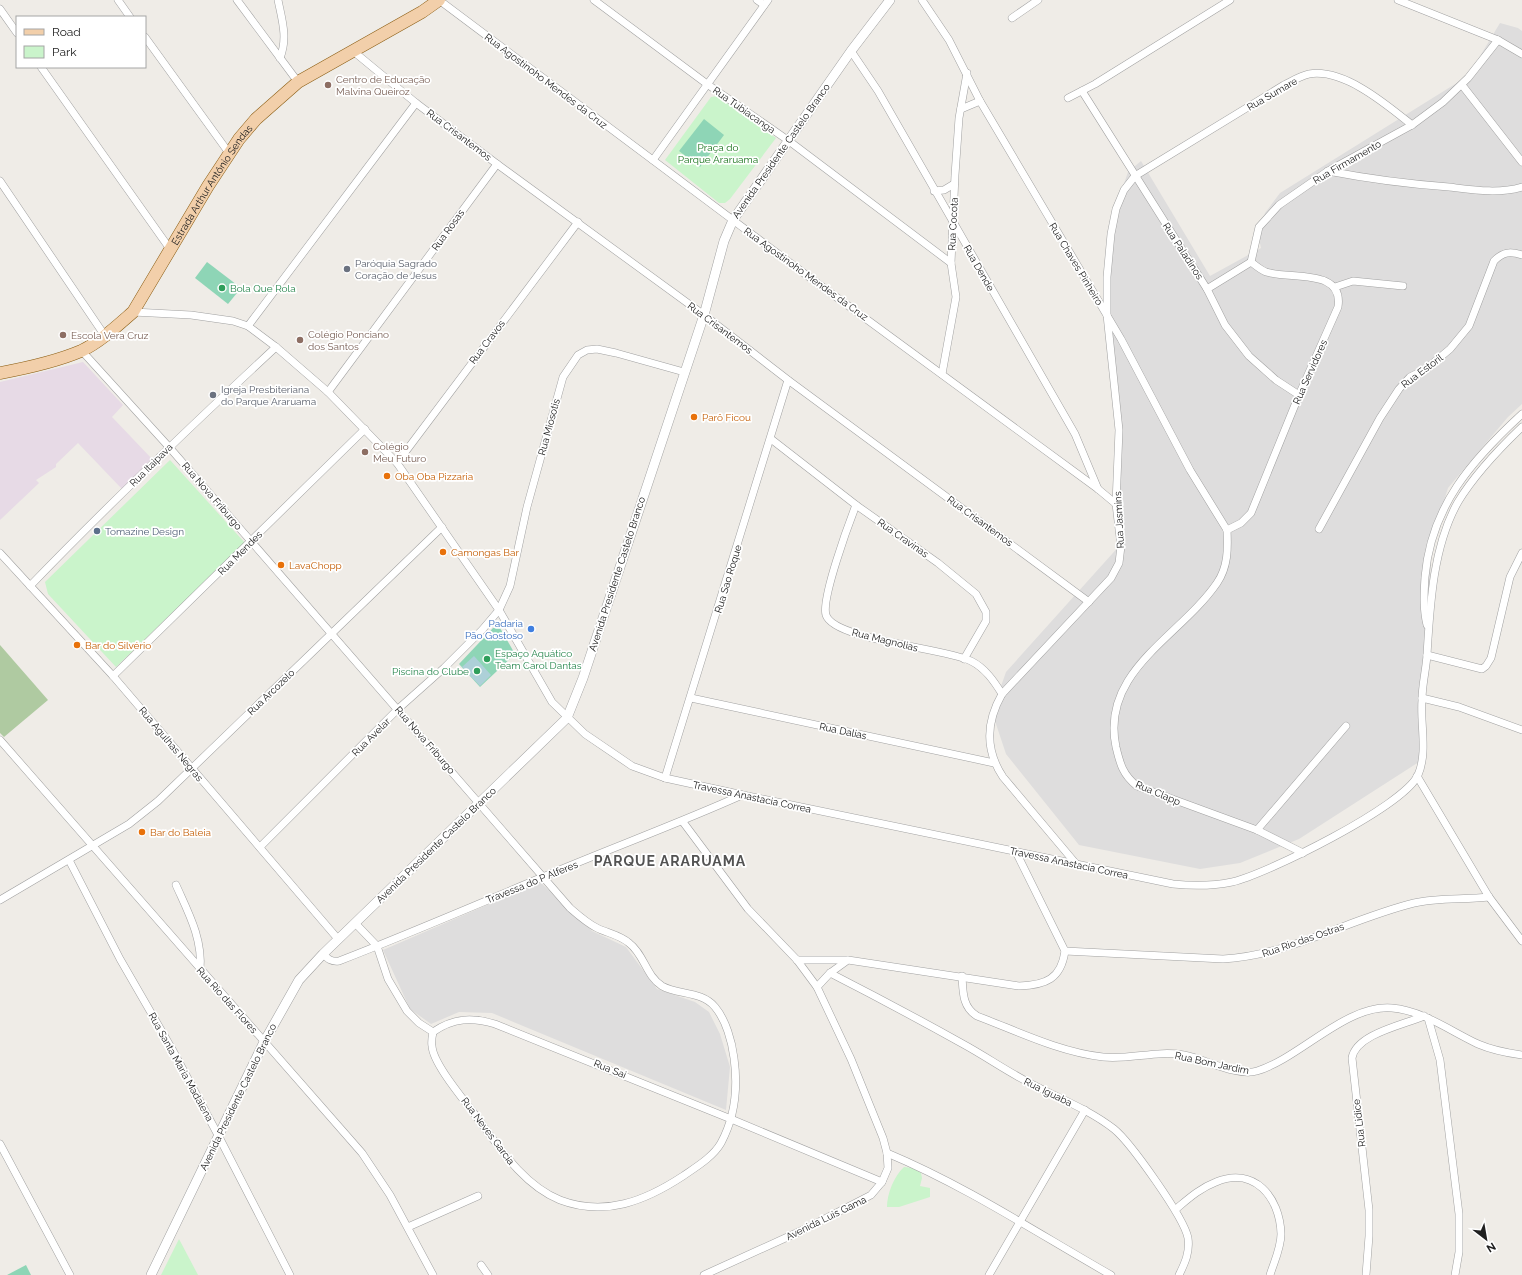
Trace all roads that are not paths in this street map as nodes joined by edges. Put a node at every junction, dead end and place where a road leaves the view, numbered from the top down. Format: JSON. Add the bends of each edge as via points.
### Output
{"nodes":[{"id":1,"x":118,"y":0,"type":"edge"},
{"id":2,"x":237,"y":0,"type":"edge"},
{"id":3,"x":278,"y":0,"type":"edge"},
{"id":4,"x":439,"y":0,"type":"edge"},
{"id":5,"x":594,"y":0,"type":"edge"},
{"id":6,"x":757,"y":0,"type":"edge"},
{"id":7,"x":890,"y":0,"type":"edge"},
{"id":8,"x":922,"y":0,"type":"edge"},
{"id":9,"x":1038,"y":0,"type":"edge"},
{"id":10,"x":1230,"y":0,"type":"edge"},
{"id":11,"x":1398,"y":0,"type":"edge"},
{"id":12,"x":766,"y":2,"type":"edge"},
{"id":13,"x":0,"y":9,"type":"edge"},
{"id":14,"x":129,"y":16,"type":"edge"},
{"id":15,"x":1012,"y":18,"type":"dead end"},
{"id":16,"x":16,"y":32,"type":"edge"},
{"id":17,"x":146,"y":38,"type":"edge"},
{"id":18,"x":1498,"y":40,"type":"junction"},
{"id":19,"x":353,"y":51,"type":"junction"},
{"id":20,"x":850,"y":51,"type":"junction"},
{"id":21,"x":1522,"y":54,"type":"edge"},
{"id":22,"x":280,"y":58,"type":"junction"},
{"id":23,"x":42,"y":68,"type":"edge"},
{"id":24,"x":966,"y":74,"type":"junction"},
{"id":25,"x":298,"y":82,"type":"junction"},
{"id":26,"x":707,"y":84,"type":"junction"},
{"id":27,"x":1462,"y":85,"type":"junction"},
{"id":28,"x":1082,"y":91,"type":"junction"},
{"id":29,"x":1068,"y":98,"type":"dead end"},
{"id":30,"x":980,"y":101,"type":"junction"},
{"id":31,"x":416,"y":103,"type":"junction"},
{"id":32,"x":960,"y":109,"type":"junction"},
{"id":33,"x":1412,"y":125,"type":"junction"},
{"id":34,"x":789,"y":141,"type":"junction"},
{"id":35,"x":229,"y":153,"type":"junction"},
{"id":36,"x":653,"y":160,"type":"junction"},
{"id":37,"x":1522,"y":162,"type":"edge"},
{"id":38,"x":497,"y":164,"type":"junction"},
{"id":39,"x":1328,"y":171,"type":"junction"},
{"id":40,"x":1135,"y":176,"type":"junction"},
{"id":41,"x":0,"y":181,"type":"edge"},
{"id":42,"x":954,"y":184,"type":"junction"},
{"id":43,"x":1522,"y":187,"type":"edge"},
{"id":44,"x":934,"y":191,"type":"junction"},
{"id":45,"x":733,"y":220,"type":"junction"},
{"id":46,"x":578,"y":222,"type":"junction"},
{"id":47,"x":953,"y":223,"type":"junction"},
{"id":48,"x":170,"y":249,"type":"junction"},
{"id":49,"x":1522,"y":255,"type":"edge"},
{"id":50,"x":1251,"y":262,"type":"junction"},
{"id":51,"x":951,"y":263,"type":"junction"},
{"id":52,"x":1403,"y":286,"type":"dead end"},
{"id":53,"x":1335,"y":287,"type":"junction"},
{"id":54,"x":1208,"y":289,"type":"junction"},
{"id":55,"x":133,"y":312,"type":"junction"},
{"id":56,"x":704,"y":315,"type":"junction"},
{"id":57,"x":1107,"y":315,"type":"junction"},
{"id":58,"x":248,"y":326,"type":"junction"},
{"id":59,"x":105,"y":336,"type":"junction"},
{"id":60,"x":276,"y":347,"type":"junction"},
{"id":61,"x":81,"y":350,"type":"junction"},
{"id":62,"x":684,"y":372,"type":"junction"},
{"id":63,"x":0,"y":373,"type":"edge"},
{"id":64,"x":942,"y":374,"type":"junction"},
{"id":65,"x":788,"y":380,"type":"junction"},
{"id":66,"x":328,"y":392,"type":"junction"},
{"id":67,"x":1299,"y":395,"type":"junction"},
{"id":68,"x":1522,"y":414,"type":"edge"},
{"id":69,"x":1522,"y":427,"type":"edge"},
{"id":70,"x":365,"y":429,"type":"junction"},
{"id":71,"x":771,"y":439,"type":"junction"},
{"id":72,"x":169,"y":446,"type":"junction"},
{"id":73,"x":397,"y":463,"type":"junction"},
{"id":74,"x":1098,"y":489,"type":"junction"},
{"id":75,"x":856,"y":504,"type":"junction"},
{"id":76,"x":1116,"y":504,"type":"junction"},
{"id":77,"x":442,"y":527,"type":"junction"},
{"id":78,"x":1319,"y":529,"type":"dead end"},
{"id":79,"x":1227,"y":530,"type":"junction"},
{"id":80,"x":251,"y":541,"type":"junction"},
{"id":81,"x":0,"y":553,"type":"edge"},
{"id":82,"x":1522,"y":554,"type":"edge"},
{"id":83,"x":30,"y":586,"type":"junction"},
{"id":84,"x":1089,"y":602,"type":"junction"},
{"id":85,"x":499,"y":610,"type":"junction"},
{"id":86,"x":1428,"y":629,"type":"junction"},
{"id":87,"x":332,"y":634,"type":"junction"},
{"id":88,"x":1427,"y":655,"type":"junction"},
{"id":89,"x":964,"y":659,"type":"junction"},
{"id":90,"x":113,"y":676,"type":"junction"},
{"id":91,"x":1002,"y":694,"type":"junction"},
{"id":92,"x":691,"y":698,"type":"junction"},
{"id":93,"x":1422,"y":698,"type":"junction"},
{"id":94,"x":398,"y":709,"type":"junction"},
{"id":95,"x":567,"y":718,"type":"junction"},
{"id":96,"x":1346,"y":726,"type":"dead end"},
{"id":97,"x":1522,"y":730,"type":"edge"},
{"id":98,"x":0,"y":740,"type":"edge"},
{"id":99,"x":994,"y":763,"type":"junction"},
{"id":100,"x":191,"y":769,"type":"junction"},
{"id":101,"x":1417,"y":776,"type":"junction"},
{"id":102,"x":665,"y":778,"type":"junction"},
{"id":103,"x":743,"y":795,"type":"junction"},
{"id":104,"x":479,"y":803,"type":"junction"},
{"id":105,"x":683,"y":822,"type":"junction"},
{"id":106,"x":1256,"y":830,"type":"junction"},
{"id":107,"x":91,"y":846,"type":"junction"},
{"id":108,"x":260,"y":847,"type":"junction"},
{"id":109,"x":1016,"y":852,"type":"junction"},
{"id":110,"x":1302,"y":853,"type":"junction"},
{"id":111,"x":69,"y":860,"type":"junction"},
{"id":112,"x":1076,"y":865,"type":"junction"},
{"id":113,"x":542,"y":877,"type":"junction"},
{"id":114,"x":176,"y":885,"type":"dead end"},
{"id":115,"x":1489,"y":897,"type":"junction"},
{"id":116,"x":0,"y":900,"type":"edge"},
{"id":117,"x":355,"y":923,"type":"junction"},
{"id":118,"x":338,"y":939,"type":"junction"},
{"id":119,"x":1522,"y":941,"type":"edge"},
{"id":120,"x":377,"y":946,"type":"junction"},
{"id":121,"x":1065,"y":951,"type":"junction"},
{"id":122,"x":323,"y":954,"type":"junction"},
{"id":123,"x":797,"y":960,"type":"junction"},
{"id":124,"x":848,"y":960,"type":"junction"},
{"id":125,"x":200,"y":970,"type":"junction"},
{"id":126,"x":830,"y":973,"type":"junction"},
{"id":127,"x":962,"y":976,"type":"junction"},
{"id":128,"x":818,"y":987,"type":"junction"},
{"id":129,"x":1426,"y":1017,"type":"junction"},
{"id":130,"x":433,"y":1032,"type":"junction"},
{"id":131,"x":264,"y":1042,"type":"junction"},
{"id":132,"x":1522,"y":1055,"type":"edge"},
{"id":133,"x":1085,"y":1110,"type":"junction"},
{"id":134,"x":731,"y":1118,"type":"junction"},
{"id":135,"x":218,"y":1135,"type":"junction"},
{"id":136,"x":0,"y":1144,"type":"edge"},
{"id":137,"x":887,"y":1153,"type":"junction"},
{"id":138,"x":882,"y":1182,"type":"junction"},
{"id":139,"x":478,"y":1196,"type":"dead end"},
{"id":140,"x":1176,"y":1209,"type":"junction"},
{"id":141,"x":1020,"y":1220,"type":"junction"},
{"id":142,"x":408,"y":1227,"type":"junction"},
{"id":143,"x":480,"y":1265,"type":"dead end"},
{"id":144,"x":70,"y":1275,"type":"edge"},
{"id":145,"x":151,"y":1275,"type":"edge"},
{"id":146,"x":290,"y":1275,"type":"edge"},
{"id":147,"x":433,"y":1275,"type":"edge"},
{"id":148,"x":488,"y":1275,"type":"edge"},
{"id":149,"x":704,"y":1275,"type":"edge"},
{"id":150,"x":989,"y":1275,"type":"edge"},
{"id":151,"x":1111,"y":1275,"type":"edge"},
{"id":152,"x":1178,"y":1275,"type":"edge"},
{"id":153,"x":1270,"y":1275,"type":"edge"},
{"id":154,"x":1366,"y":1275,"type":"edge"},
{"id":155,"x":1455,"y":1275,"type":"edge"}],
"edges":[{"from":1,"to":14,"type":"street"},
{"from":2,"to":22,"type":"street"},
{"from":3,"to":22,"type":"street","via":[[285,33]]},
{"from":4,"to":19,"type":"main road","name":"Estrada Arthur Antônio Sendas"},
{"from":4,"to":36,"type":"street","name":"Rua Agostinoho Mendes da Cruz"},
{"from":5,"to":26,"type":"street","name":"Rua Tubiacanga"},
{"from":6,"to":12,"type":"street"},
{"from":7,"to":20,"type":"street","name":"Avenida Presidente Castelo Branco"},
{"from":8,"to":24,"type":"street","name":"Rua Chaves Pinheiro","via":[[950,40]]},
{"from":9,"to":15,"type":"street"},
{"from":10,"to":28,"type":"street"},
{"from":11,"to":18,"type":"street"},
{"from":12,"to":26,"type":"street"},
{"from":13,"to":16,"type":"street"},
{"from":17,"to":35,"type":"street"},
{"from":18,"to":21,"type":"street"},
{"from":18,"to":27,"type":"street","name":"Rua Firmamento"},
{"from":19,"to":25,"type":"main road","name":"Estrada Arthur Antônio Sendas"},
{"from":19,"to":31,"type":"street","name":"Rua Crisantemos"},
{"from":20,"to":34,"type":"street","name":"Avenida Presidente Castelo Branco"},
{"from":20,"to":44,"type":"street","name":"Rua Dende","via":[[878,91]]},
{"from":22,"to":25,"type":"street"},
{"from":23,"to":48,"type":"street"},
{"from":24,"to":30,"type":"street","name":"Rua Chaves Pinheiro"},
{"from":24,"to":32,"type":"street","name":"Rua Cocota"},
{"from":25,"to":35,"type":"main road","name":"Estrada Arthur Antônio Sendas","via":[[256,119]]},
{"from":26,"to":34,"type":"street","name":"Rua Tubiacanga"},
{"from":26,"to":36,"type":"street"},
{"from":27,"to":33,"type":"street","name":"Rua Firmamento"},
{"from":27,"to":37,"type":"street"},
{"from":28,"to":29,"type":"street"},
{"from":28,"to":40,"type":"street","name":"Rua Paladinos"},
{"from":30,"to":32,"type":"street"},
{"from":30,"to":57,"type":"street","name":"Rua Chaves Pinheiro"},
{"from":31,"to":38,"type":"street","name":"Rua Crisantemos"},
{"from":31,"to":58,"type":"street"},
{"from":32,"to":42,"type":"street","name":"Rua Cocota"},
{"from":33,"to":39,"type":"street","name":"Rua Firmamento"},
{"from":33,"to":40,"type":"street","name":"Rua Sumare","via":[[1387,104],[1346,81],[1334,76],[1310,74],[1284,85]]},
{"from":34,"to":45,"type":"street","name":"Avenida Presidente Castelo Branco"},
{"from":34,"to":51,"type":"street","name":"Rua Tubiacanga"},
{"from":35,"to":48,"type":"main road","name":"Estrada Arthur Antônio Sendas"},
{"from":36,"to":45,"type":"street","name":"Rua Agostinoho Mendes da Cruz"},
{"from":38,"to":46,"type":"street","name":"Rua Crisantemos"},
{"from":38,"to":66,"type":"street","name":"Rua Rosas"},
{"from":39,"to":43,"type":"street","via":[[1381,180],[1480,190],[1503,191]]},
{"from":39,"to":50,"type":"street","name":"Rua Firmamento","via":[[1279,205],[1263,221],[1255,241]]},
{"from":40,"to":54,"type":"street","name":"Rua Paladinos"},
{"from":40,"to":57,"type":"street","name":"Rua Jasmins","via":[[1124,190],[1116,209],[1109,252]]},
{"from":41,"to":59,"type":"street"},
{"from":42,"to":44,"type":"street","via":[[944,190]]},
{"from":42,"to":47,"type":"street","name":"Rua Cocota"},
{"from":44,"to":47,"type":"street","name":"Rua Dende"},
{"from":45,"to":56,"type":"street","name":"Avenida Presidente Castelo Branco","via":[[724,242]]},
{"from":45,"to":64,"type":"street","name":"Rua Agostinoho Mendes da Cruz"},
{"from":46,"to":56,"type":"street","name":"Rua Crisantemos"},
{"from":46,"to":73,"type":"street","name":"Rua Cravos"},
{"from":47,"to":51,"type":"street","name":"Rua Cocota"},
{"from":47,"to":74,"type":"street","name":"Rua Dende","via":[[1075,434]]},
{"from":48,"to":55,"type":"main road","name":"Estrada Arthur Antônio Sendas"},
{"from":49,"to":78,"type":"street","name":"Rua Estoril","via":[[1513,252],[1499,256],[1494,262],[1478,306],[1465,330],[1450,349],[1399,389],[1380,418]]},
{"from":50,"to":53,"type":"street","via":[[1267,272],[1325,280]]},
{"from":50,"to":54,"type":"street"},
{"from":51,"to":64,"type":"street","name":"Rua Cocota","via":[[956,297]]},
{"from":52,"to":53,"type":"street","via":[[1353,281]]},
{"from":53,"to":67,"type":"street","name":"Rua Servidores","via":[[1340,297],[1338,307]]},
{"from":54,"to":67,"type":"street","name":"Rua Paladinos","via":[[1226,325],[1249,356],[1276,380]]},
{"from":55,"to":58,"type":"street","via":[[191,315],[233,321]]},
{"from":55,"to":59,"type":"main road","name":"Estrada Arthur Antônio Sendas"},
{"from":56,"to":62,"type":"street","name":"Avenida Presidente Castelo Branco"},
{"from":56,"to":65,"type":"street","name":"Rua Crisantemos"},
{"from":57,"to":76,"type":"street","name":"Rua Jasmins","via":[[1119,430]]},
{"from":57,"to":79,"type":"street","name":"Rua Chaves Pinheiro","via":[[1190,470]]},
{"from":58,"to":60,"type":"street","name":"Travessa Anastacia Correa"},
{"from":59,"to":61,"type":"main road","name":"Estrada Arthur Antônio Sendas"},
{"from":60,"to":66,"type":"street","name":"Travessa Anastacia Correa"},
{"from":60,"to":72,"type":"street","name":"Rua Itaipava"},
{"from":61,"to":63,"type":"main road","name":"Estrada Arthur Antônio Sendas","via":[[40,365]]},
{"from":61,"to":72,"type":"street","name":"Rua Nova Friburgo"},
{"from":62,"to":85,"type":"street","name":"Rua Miosotis","via":[[597,349],[587,350],[570,364],[563,377],[527,507],[510,586]]},
{"from":62,"to":95,"type":"street","name":"Avenida Presidente Castelo Branco"},
{"from":64,"to":74,"type":"street","name":"Rua Agostinoho Mendes da Cruz"},
{"from":65,"to":71,"type":"street","name":"Rua Sao Roque"},
{"from":65,"to":84,"type":"street","name":"Rua Crisantemos"},
{"from":66,"to":70,"type":"street","name":"Travessa Anastacia Correa"},
{"from":67,"to":79,"type":"street","name":"Rua Servidores","via":[[1251,513],[1241,523]]},
{"from":68,"to":86,"type":"street","via":[[1472,466],[1448,498],[1438,518],[1426,570],[1424,612]]},
{"from":69,"to":86,"type":"street","via":[[1475,478],[1458,502],[1449,522],[1438,562]]},
{"from":70,"to":73,"type":"street","name":"Travessa Anastacia Correa"},
{"from":70,"to":80,"type":"street","name":"Rua Mendes"},
{"from":71,"to":75,"type":"street","name":"Rua Cravinas"},
{"from":71,"to":92,"type":"street","name":"Rua Sao Roque"},
{"from":72,"to":80,"type":"street","name":"Rua Nova Friburgo"},
{"from":72,"to":83,"type":"street","name":"Rua Itaipava"},
{"from":73,"to":77,"type":"street","name":"Travessa Anastacia Correa"},
{"from":74,"to":76,"type":"street","name":"Rua Agostinoho Mendes da Cruz"},
{"from":75,"to":89,"type":"street","name":"Rua Cravinas","via":[[965,583],[982,603],[986,621]]},
{"from":75,"to":89,"type":"street","name":"Rua Magnolias","via":[[845,532],[827,597],[825,614],[830,623],[857,634]]},
{"from":76,"to":84,"type":"street","name":"Rua Jasmins","via":[[1121,546],[1119,563],[1111,578]]},
{"from":77,"to":85,"type":"street","name":"Travessa Anastacia Correa"},
{"from":77,"to":87,"type":"street","name":"Rua Arcozelo"},
{"from":79,"to":106,"type":"street","name":"Rua Clapp","via":[[1227,559],[1216,584],[1128,679],[1115,709],[1113,728],[1123,771],[1137,786]]},
{"from":80,"to":87,"type":"street","name":"Rua Nova Friburgo"},
{"from":80,"to":90,"type":"street","name":"Rua Mendes"},
{"from":81,"to":83,"type":"street","name":"Rua Agulhas Negras"},
{"from":82,"to":88,"type":"street","via":[[1510,578],[1491,658],[1486,666],[1482,669]]},
{"from":83,"to":90,"type":"street","name":"Rua Agulhas Negras"},
{"from":84,"to":91,"type":"street","name":"Rua Jasmins"},
{"from":85,"to":94,"type":"street","name":"Rua Avelar","via":[[444,668]]},
{"from":85,"to":95,"type":"street","name":"Travessa Anastacia Correa","via":[[552,702]]},
{"from":86,"to":88,"type":"street"},
{"from":87,"to":94,"type":"street","name":"Rua Nova Friburgo"},
{"from":87,"to":100,"type":"street","name":"Rua Arcozelo"},
{"from":88,"to":93,"type":"street"},
{"from":89,"to":91,"type":"street","name":"Rua Magnolias","via":[[988,674]]},
{"from":90,"to":100,"type":"street","name":"Rua Agulhas Negras"},
{"from":91,"to":99,"type":"street","name":"Rua Jasmins","via":[[994,708],[990,724]]},
{"from":92,"to":99,"type":"street","name":"Rua Dalias"},
{"from":92,"to":102,"type":"street","name":"Rua Sao Roque"},
{"from":93,"to":97,"type":"street","via":[[1459,707]]},
{"from":93,"to":101,"type":"street","via":[[1422,756]]},
{"from":94,"to":104,"type":"street","name":"Rua Nova Friburgo"},
{"from":94,"to":108,"type":"street","name":"Rua Avelar"},
{"from":95,"to":102,"type":"street","name":"Travessa Anastacia Correa","via":[[585,734],[632,766]]},
{"from":95,"to":104,"type":"street","name":"Avenida Presidente Castelo Branco"},
{"from":96,"to":106,"type":"street"},
{"from":98,"to":107,"type":"street","name":"Rua Rio das Flores"},
{"from":99,"to":112,"type":"street","name":"Rua Jasmins"},
{"from":100,"to":107,"type":"street","name":"Rua Arcozelo","via":[[129,824]]},
{"from":100,"to":108,"type":"street","name":"Rua Agulhas Negras"},
{"from":101,"to":110,"type":"street","name":"Travessa Anastacia Correa","via":[[1390,802]]},
{"from":101,"to":115,"type":"street"},
{"from":102,"to":103,"type":"street","name":"Travessa Anastacia Correa"},
{"from":103,"to":105,"type":"street","name":"Travessa do P Alferes"},
{"from":103,"to":109,"type":"street","name":"Travessa Anastacia Correa"},
{"from":104,"to":113,"type":"street","name":"Rua Nova Friburgo"},
{"from":104,"to":117,"type":"street","name":"Avenida Presidente Castelo Branco"},
{"from":105,"to":113,"type":"street","name":"Travessa do P Alferes"},
{"from":105,"to":123,"type":"street","name":"Avenida Luis Gama","via":[[748,909]]},
{"from":106,"to":110,"type":"street","name":"Rua Clapp"},
{"from":107,"to":111,"type":"street","name":"Rua Arcozelo"},
{"from":107,"to":125,"type":"street","name":"Rua Rio das Flores"},
{"from":108,"to":118,"type":"street","name":"Rua Agulhas Negras"},
{"from":109,"to":112,"type":"street","name":"Travessa Anastacia Correa"},
{"from":109,"to":121,"type":"street"},
{"from":110,"to":112,"type":"street","name":"Travessa Anastacia Correa","via":[[1260,872],[1216,885],[1173,884]]},
{"from":111,"to":116,"type":"street","name":"Rua Arcozelo"},
{"from":111,"to":135,"type":"street","name":"Rua Santa Maria Madalena","via":[[120,959]]},
{"from":113,"to":120,"type":"street","name":"Travessa do P Alferes"},
{"from":113,"to":134,"type":"street","name":"Rua Nova Friburgo","via":[[570,908],[583,918],[595,927],[631,944],[651,976],[664,987],[706,1000],[715,1007],[723,1020],[733,1052],[736,1083]]},
{"from":114,"to":125,"type":"street","via":[[198,940],[201,951]]},
{"from":115,"to":119,"type":"street"},
{"from":115,"to":121,"type":"street","name":"Rua Rio das Ostras","via":[[1436,898],[1414,903],[1294,945],[1244,958]]},
{"from":117,"to":118,"type":"street","name":"Avenida Presidente Castelo Branco"},
{"from":117,"to":120,"type":"street"},
{"from":118,"to":122,"type":"street","name":"Avenida Presidente Castelo Branco"},
{"from":120,"to":122,"type":"street","name":"Travessa do P Alferes","via":[[339,961],[328,959]]},
{"from":120,"to":130,"type":"street","via":[[397,997],[407,1011]]},
{"from":121,"to":127,"type":"street","via":[[1063,965],[1058,972],[1048,981],[1034,986],[1019,986]]},
{"from":122,"to":131,"type":"street","name":"Avenida Presidente Castelo Branco","via":[[299,980]]},
{"from":123,"to":124,"type":"street"},
{"from":123,"to":128,"type":"street","name":"Avenida Luis Gama"},
{"from":124,"to":126,"type":"street"},
{"from":124,"to":127,"type":"street"},
{"from":125,"to":131,"type":"street","name":"Rua Rio das Flores"},
{"from":126,"to":128,"type":"street"},
{"from":126,"to":133,"type":"street","name":"Rua Iguaba","via":[[965,1045],[1026,1081]]},
{"from":127,"to":129,"type":"street","name":"Rua Bom Jardim","via":[[963,997],[970,1012],[1050,1044],[1103,1057],[1176,1054],[1242,1071],[1255,1072],[1276,1063],[1361,1013],[1380,1008],[1393,1008]]},
{"from":128,"to":137,"type":"street","name":"Avenida Luis Gama","via":[[851,1059]]},
{"from":129,"to":132,"type":"street","name":"Rua Bom Jardim","via":[[1479,1044]]},
{"from":129,"to":154,"type":"street","name":"Rua Lidice","via":[[1368,1038],[1353,1053],[1369,1210]]},
{"from":129,"to":155,"type":"street","via":[[1440,1060],[1459,1214],[1459,1252]]},
{"from":130,"to":134,"type":"street","name":"Rua Sai","via":[[443,1025],[470,1018],[495,1024]]},
{"from":130,"to":134,"type":"street","name":"Rua Neves Garcia","via":[[432,1047],[439,1065],[502,1152],[530,1181],[559,1200],[587,1207],[610,1207],[651,1195],[710,1156],[720,1144]]},
{"from":131,"to":135,"type":"street","name":"Avenida Presidente Castelo Branco"},
{"from":131,"to":142,"type":"street","name":"Rua Rio das Flores","via":[[362,1153]]},
{"from":133,"to":140,"type":"street","name":"Rua Iguaba","via":[[1115,1130],[1133,1150]]},
{"from":133,"to":141,"type":"street"},
{"from":134,"to":138,"type":"street","name":"Rua Sai"},
{"from":135,"to":145,"type":"street","name":"Avenida Presidente Castelo Branco"},
{"from":135,"to":146,"type":"street","name":"Rua Santa Maria Madalena"},
{"from":136,"to":144,"type":"street"},
{"from":137,"to":138,"type":"street","name":"Avenida Luis Gama","via":[[888,1168]]},
{"from":137,"to":141,"type":"street","via":[[914,1164]]},
{"from":138,"to":149,"type":"street","name":"Avenida Luis Gama","via":[[871,1195],[856,1203]]},
{"from":139,"to":142,"type":"street"},
{"from":140,"to":152,"type":"street","name":"Rua Iguaba","via":[[1188,1238],[1188,1252]]},
{"from":140,"to":153,"type":"street","via":[[1216,1181],[1237,1177],[1257,1183],[1266,1190],[1279,1216],[1281,1234]]},
{"from":141,"to":150,"type":"street"},
{"from":141,"to":151,"type":"street"},
{"from":142,"to":147,"type":"street","name":"Rua Rio das Flores"},
{"from":143,"to":148,"type":"street"}]}
